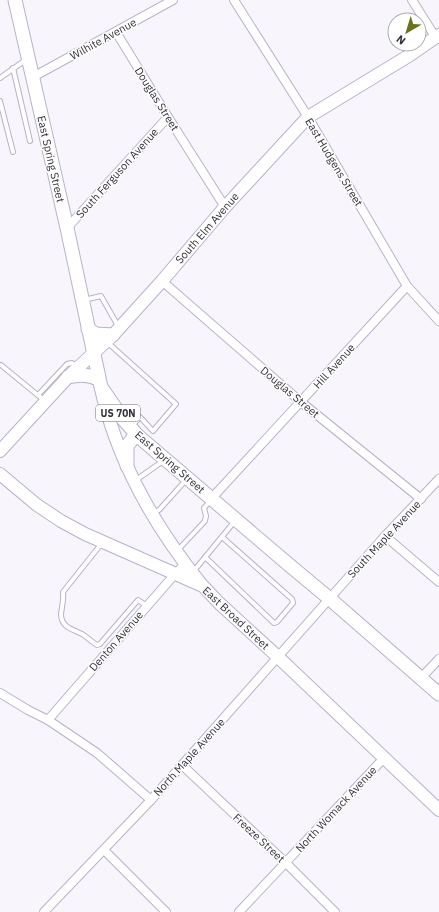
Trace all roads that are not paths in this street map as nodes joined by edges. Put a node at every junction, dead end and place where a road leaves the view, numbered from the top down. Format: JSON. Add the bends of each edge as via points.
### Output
{"nodes":[{"id":1,"x":16,"y":0,"type":"edge"},
{"id":2,"x":173,"y":0,"type":"edge"},
{"id":3,"x":234,"y":0,"type":"edge"},
{"id":4,"x":412,"y":0,"type":"edge"},
{"id":5,"x":116,"y":32,"type":"junction"},
{"id":6,"x":438,"y":38,"type":"edge"},
{"id":7,"x":28,"y":57,"type":"junction"},
{"id":8,"x":14,"y":68,"type":"junction"},
{"id":9,"x":33,"y":77,"type":"junction"},
{"id":10,"x":0,"y":78,"type":"edge"},
{"id":11,"x":0,"y":101,"type":"edge"},
{"id":12,"x":308,"y":117,"type":"junction"},
{"id":13,"x":168,"y":118,"type":"junction"},
{"id":14,"x":30,"y":141,"type":"dead end"},
{"id":15,"x":13,"y":152,"type":"dead end"},
{"id":16,"x":225,"y":207,"type":"junction"},
{"id":17,"x":67,"y":228,"type":"junction"},
{"id":18,"x":162,"y":281,"type":"junction"},
{"id":19,"x":407,"y":286,"type":"junction"},
{"id":20,"x":82,"y":300,"type":"junction"},
{"id":21,"x":439,"y":321,"type":"edge"},
{"id":22,"x":88,"y":329,"type":"junction"},
{"id":23,"x":113,"y":335,"type":"junction"},
{"id":24,"x":93,"y":354,"type":"junction"},
{"id":25,"x":1,"y":365,"type":"dead end"},
{"id":26,"x":78,"y":367,"type":"junction"},
{"id":27,"x":68,"y":377,"type":"junction"},
{"id":28,"x":99,"y":383,"type":"junction"},
{"id":29,"x":42,"y":398,"type":"junction"},
{"id":30,"x":301,"y":402,"type":"junction"},
{"id":31,"x":154,"y":431,"type":"junction"},
{"id":32,"x":137,"y":434,"type":"junction"},
{"id":33,"x":0,"y":450,"type":"edge"},
{"id":34,"x":164,"y":459,"type":"junction"},
{"id":35,"x":127,"y":466,"type":"junction"},
{"id":36,"x":0,"y":474,"type":"edge"},
{"id":37,"x":187,"y":478,"type":"junction"},
{"id":38,"x":439,"y":479,"type":"edge"},
{"id":39,"x":135,"y":480,"type":"junction"},
{"id":40,"x":211,"y":499,"type":"junction"},
{"id":41,"x":421,"y":499,"type":"junction"},
{"id":42,"x":152,"y":513,"type":"junction"},
{"id":43,"x":236,"y":520,"type":"junction"},
{"id":44,"x":385,"y":536,"type":"junction"},
{"id":45,"x":222,"y":537,"type":"junction"},
{"id":46,"x":103,"y":542,"type":"junction"},
{"id":47,"x":177,"y":552,"type":"junction"},
{"id":48,"x":205,"y":557,"type":"junction"},
{"id":49,"x":189,"y":568,"type":"junction"},
{"id":50,"x":175,"y":574,"type":"junction"},
{"id":51,"x":439,"y":582,"type":"edge"},
{"id":52,"x":203,"y":586,"type":"junction"},
{"id":53,"x":330,"y":599,"type":"junction"},
{"id":54,"x":147,"y":606,"type":"junction"},
{"id":55,"x":278,"y":657,"type":"junction"},
{"id":56,"x":439,"y":659,"type":"edge"},
{"id":57,"x":421,"y":678,"type":"junction"},
{"id":58,"x":0,"y":693,"type":"edge"},
{"id":59,"x":439,"y":694,"type":"edge"},
{"id":60,"x":48,"y":720,"type":"junction"},
{"id":61,"x":384,"y":758,"type":"junction"},
{"id":62,"x":182,"y":765,"type":"junction"},
{"id":63,"x":151,"y":800,"type":"junction"},
{"id":64,"x":439,"y":810,"type":"edge"},
{"id":65,"x":104,"y":850,"type":"junction"},
{"id":66,"x":286,"y":863,"type":"junction"},
{"id":67,"x":44,"y":912,"type":"edge"},
{"id":68,"x":166,"y":912,"type":"edge"},
{"id":69,"x":239,"y":912,"type":"edge"},
{"id":70,"x":335,"y":912,"type":"edge"}],
"edges":[{"from":1,"to":7,"type":"main road","name":"East Spring Street","number":"US 70N"},
{"from":2,"to":5,"type":"street","name":"Wilhite Avenue"},
{"from":3,"to":12,"type":"street","name":"East Hudgens Street"},
{"from":4,"to":6,"type":"street"},
{"from":5,"to":9,"type":"street","name":"Wilhite Avenue"},
{"from":5,"to":13,"type":"street","name":"Douglas Street"},
{"from":6,"to":12,"type":"street","name":"South Elm Avenue"},
{"from":7,"to":8,"type":"lane"},
{"from":7,"to":9,"type":"main road","name":"East Spring Street","number":"US 70N"},
{"from":8,"to":10,"type":"lane"},
{"from":8,"to":14,"type":"lane"},
{"from":9,"to":17,"type":"main road","name":"East Spring Street","number":"US 70N"},
{"from":11,"to":15,"type":"lane"},
{"from":12,"to":16,"type":"street","name":"South Elm Avenue"},
{"from":12,"to":19,"type":"street","name":"East Hudgens Street"},
{"from":13,"to":16,"type":"street","name":"Douglas Street"},
{"from":13,"to":17,"type":"street","name":"South Ferguson Avenue"},
{"from":16,"to":18,"type":"street","name":"South Elm Avenue"},
{"from":17,"to":20,"type":"main road","name":"East Spring Street","number":"US 70N"},
{"from":18,"to":23,"type":"street","name":"South Elm Avenue"},
{"from":18,"to":30,"type":"street","name":"Douglas Street"},
{"from":19,"to":21,"type":"street","name":"East Hudgens Street"},
{"from":19,"to":30,"type":"street","name":"Hill Avenue"},
{"from":20,"to":22,"type":"main road","name":"East Spring Street","number":"US 70N"},
{"from":20,"to":23,"type":"lane","via":[[101,296]]},
{"from":22,"to":23,"type":"main road","via":[[96,334]]},
{"from":22,"to":24,"type":"main road","name":"East Spring Street","number":"US 70N"},
{"from":23,"to":24,"type":"street","name":"South Elm Avenue"},
{"from":23,"to":31,"type":"lane","via":[[176,404]]},
{"from":24,"to":26,"type":"street","name":"South Elm Avenue"},
{"from":24,"to":28,"type":"main road","name":"East Spring Street","number":"US 70N"},
{"from":25,"to":29,"type":"lane"},
{"from":26,"to":27,"type":"street","name":"South Elm Avenue"},
{"from":26,"to":29,"type":"lane","via":[[72,363],[67,364]]},
{"from":27,"to":28,"type":"main road","via":[[86,375]]},
{"from":27,"to":29,"type":"street","name":"South Elm Avenue"},
{"from":28,"to":32,"type":"main road","name":"East Spring Street","number":"US 70N","via":[[123,419]]},
{"from":28,"to":35,"type":"street","via":[[116,441]]},
{"from":29,"to":33,"type":"street","name":"South Elm Avenue"},
{"from":30,"to":40,"type":"street","name":"Hill Avenue"},
{"from":30,"to":41,"type":"street","name":"Douglas Street"},
{"from":31,"to":32,"type":"lane"},
{"from":31,"to":32,"type":"lane","via":[[140,418]]},
{"from":32,"to":34,"type":"main road","name":"East Spring Street","number":"US 70N"},
{"from":32,"to":35,"type":"main road","via":[[127,446]]},
{"from":34,"to":37,"type":"main road","name":"East Spring Street","number":"US 70N"},
{"from":34,"to":39,"type":"lane"},
{"from":35,"to":39,"type":"street"},
{"from":36,"to":46,"type":"street","name":"East Broad Street","via":[[61,521]]},
{"from":37,"to":40,"type":"main road","name":"East Spring Street","number":"US 70N"},
{"from":37,"to":42,"type":"lane","via":[[159,510]]},
{"from":38,"to":41,"type":"street","name":"South Maple Avenue"},
{"from":39,"to":42,"type":"street"},
{"from":40,"to":43,"type":"main road","name":"East Spring Street","number":"US 70N"},
{"from":40,"to":47,"type":"lane","via":[[204,508],[205,521]]},
{"from":41,"to":44,"type":"street","name":"South Maple Avenue"},
{"from":42,"to":47,"type":"street"},
{"from":43,"to":45,"type":"lane"},
{"from":43,"to":53,"type":"main road","name":"East Spring Street","number":"US 70N"},
{"from":44,"to":51,"type":"street"},
{"from":44,"to":53,"type":"street","name":"South Maple Avenue"},
{"from":45,"to":48,"type":"lane"},
{"from":45,"to":48,"type":"lane","via":[[294,601],[277,622],[274,623]]},
{"from":46,"to":50,"type":"street","name":"East Broad Street"},
{"from":46,"to":54,"type":"lane","via":[[63,592],[63,623],[97,645],[138,600]]},
{"from":47,"to":49,"type":"street"},
{"from":48,"to":49,"type":"lane"},
{"from":49,"to":50,"type":"street","name":"Denton Avenue"},
{"from":49,"to":52,"type":"street"},
{"from":50,"to":52,"type":"street","name":"East Broad Street"},
{"from":50,"to":54,"type":"street","name":"Denton Avenue"},
{"from":52,"to":55,"type":"street","name":"East Broad Street"},
{"from":53,"to":55,"type":"street","name":"North Maple Avenue"},
{"from":53,"to":57,"type":"main road","name":"East Spring Street","number":"US 70N"},
{"from":54,"to":60,"type":"street","name":"Denton Avenue"},
{"from":55,"to":61,"type":"street","name":"East Broad Street"},
{"from":55,"to":62,"type":"street","name":"North Maple Avenue"},
{"from":56,"to":57,"type":"street"},
{"from":57,"to":59,"type":"main road","name":"East Spring Street","number":"US 70N"},
{"from":58,"to":60,"type":"street"},
{"from":60,"to":63,"type":"street","via":[[97,753]]},
{"from":61,"to":64,"type":"street","name":"East Broad Street"},
{"from":61,"to":66,"type":"street","name":"North Womack Avenue"},
{"from":62,"to":63,"type":"street","name":"North Maple Avenue"},
{"from":62,"to":66,"type":"street","name":"Freeze Street"},
{"from":63,"to":65,"type":"street","name":"North Maple Avenue"},
{"from":65,"to":67,"type":"street","name":"North Maple Avenue"},
{"from":65,"to":68,"type":"street"},
{"from":66,"to":69,"type":"street","name":"North Womack Avenue"},
{"from":66,"to":70,"type":"street","name":"Freeze Street"}]}
